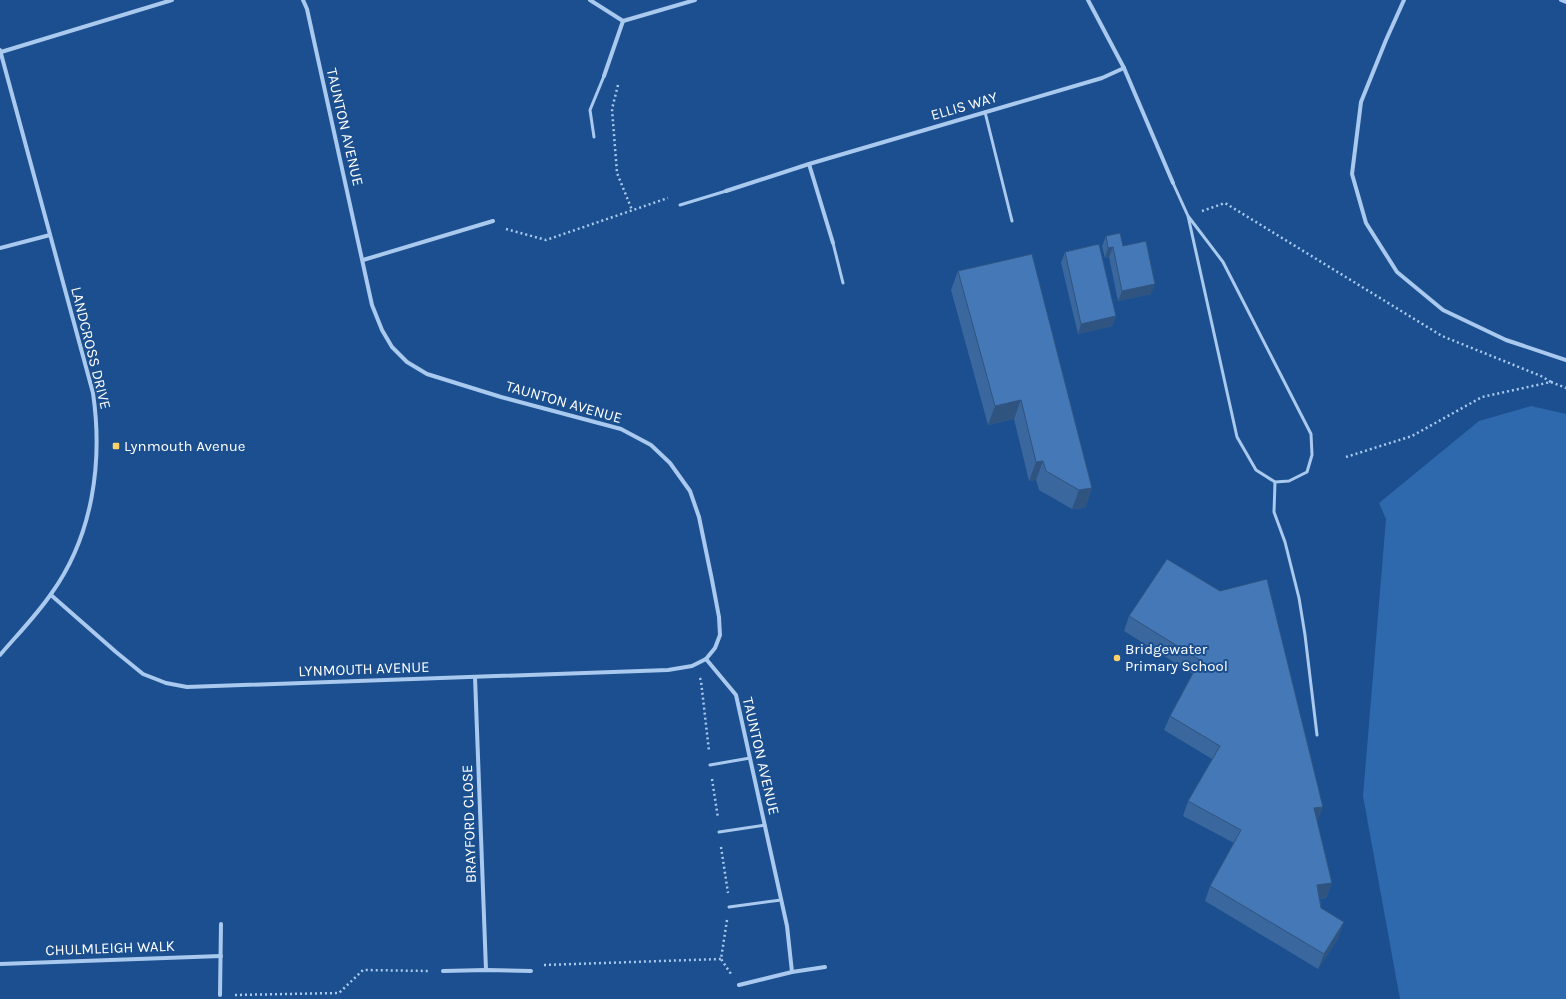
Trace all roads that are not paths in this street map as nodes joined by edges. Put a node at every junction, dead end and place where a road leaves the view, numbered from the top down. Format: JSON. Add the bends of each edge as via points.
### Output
{"nodes":[{"id":1,"x":172,"y":0,"type":"edge"},
{"id":2,"x":303,"y":0,"type":"edge"},
{"id":3,"x":590,"y":0,"type":"edge"},
{"id":4,"x":695,"y":0,"type":"edge"},
{"id":5,"x":1088,"y":0,"type":"edge"},
{"id":6,"x":1404,"y":0,"type":"edge"},
{"id":7,"x":1561,"y":0,"type":"edge"},
{"id":8,"x":1566,"y":2,"type":"edge"},
{"id":9,"x":624,"y":21,"type":"junction"},
{"id":10,"x":0,"y":51,"type":"edge"},
{"id":11,"x":2,"y":64,"type":"edge"},
{"id":12,"x":1124,"y":68,"type":"junction"},
{"id":13,"x":604,"y":76,"type":"joint"},
{"id":14,"x":985,"y":112,"type":"junction"},
{"id":15,"x":594,"y":137,"type":"dead end"},
{"id":16,"x":809,"y":164,"type":"junction"},
{"id":17,"x":1173,"y":183,"type":"joint"},
{"id":18,"x":726,"y":191,"type":"joint"},
{"id":19,"x":680,"y":205,"type":"dead end"},
{"id":20,"x":1188,"y":216,"type":"junction"},
{"id":21,"x":493,"y":221,"type":"road end"},
{"id":22,"x":1012,"y":221,"type":"dead end"},
{"id":23,"x":50,"y":235,"type":"junction"},
{"id":24,"x":833,"y":242,"type":"joint"},
{"id":25,"x":0,"y":248,"type":"edge"},
{"id":26,"x":363,"y":260,"type":"junction"},
{"id":27,"x":843,"y":283,"type":"dead end"},
{"id":28,"x":1566,"y":360,"type":"edge"},
{"id":29,"x":1275,"y":482,"type":"junction"},
{"id":30,"x":51,"y":595,"type":"junction"},
{"id":31,"x":0,"y":655,"type":"edge"},
{"id":32,"x":706,"y":659,"type":"junction"},
{"id":33,"x":475,"y":677,"type":"junction"},
{"id":34,"x":1317,"y":735,"type":"dead end"},
{"id":35,"x":750,"y":758,"type":"junction"},
{"id":36,"x":710,"y":765,"type":"dead end"},
{"id":37,"x":765,"y":824,"type":"junction"},
{"id":38,"x":720,"y":832,"type":"dead end"},
{"id":39,"x":781,"y":900,"type":"junction"},
{"id":40,"x":729,"y":907,"type":"dead end"},
{"id":41,"x":221,"y":924,"type":"dead end"},
{"id":42,"x":221,"y":956,"type":"junction"},
{"id":43,"x":0,"y":964,"type":"edge"},
{"id":44,"x":825,"y":967,"type":"dead end"},
{"id":45,"x":486,"y":970,"type":"junction"},
{"id":46,"x":443,"y":971,"type":"road end"},
{"id":47,"x":531,"y":971,"type":"road end"},
{"id":48,"x":792,"y":972,"type":"junction"},
{"id":49,"x":739,"y":985,"type":"dead end"},
{"id":50,"x":220,"y":995,"type":"road end"}],
"edges":[{"from":1,"to":10,"type":"street"},
{"from":2,"to":26,"type":"street","name":"TAUNTON AVENUE"},
{"from":3,"to":9,"type":"street"},
{"from":4,"to":9,"type":"street"},
{"from":5,"to":12,"type":"street"},
{"from":6,"to":28,"type":"street","via":[[1361,102],[1352,174],[1366,223],[1397,272],[1442,310],[1506,340]]},
{"from":7,"to":8,"type":"street"},
{"from":9,"to":13,"type":"street"},
{"from":10,"to":11,"type":"street","name":"LANDCROSS DRIVE"},
{"from":11,"to":23,"type":"street","name":"LANDCROSS DRIVE"},
{"from":12,"to":14,"type":"street","name":"ELLIS WAY","via":[[1102,78]]},
{"from":12,"to":17,"type":"street"},
{"from":13,"to":15,"type":"lane","via":[[590,110]]},
{"from":14,"to":16,"type":"street","name":"ELLIS WAY"},
{"from":14,"to":22,"type":"lane"},
{"from":16,"to":18,"type":"street","name":"ELLIS WAY"},
{"from":16,"to":24,"type":"street"},
{"from":17,"to":20,"type":"lane"},
{"from":18,"to":19,"type":"lane"},
{"from":20,"to":29,"type":"lane","via":[[1237,437],[1256,470]]},
{"from":20,"to":29,"type":"lane","via":[[1223,262],[1311,434],[1312,455],[1307,472],[1289,481]]},
{"from":21,"to":26,"type":"street"},
{"from":23,"to":25,"type":"street"},
{"from":23,"to":30,"type":"street","name":"LANDCROSS DRIVE","via":[[93,393],[97,437],[89,515],[66,572]]},
{"from":24,"to":27,"type":"lane"},
{"from":26,"to":32,"type":"street","name":"TAUNTON AVENUE","via":[[372,305],[382,330],[392,347],[407,362],[427,374],[621,429],[651,445],[670,463],[690,491],[699,517],[719,617],[720,635],[715,648]]},
{"from":29,"to":34,"type":"lane","via":[[1274,512],[1285,542],[1299,598]]},
{"from":30,"to":31,"type":"street","name":"LANDCROSS DRIVE"},
{"from":30,"to":33,"type":"street","name":"LYNMOUTH AVENUE","via":[[143,674],[186,687]]},
{"from":32,"to":33,"type":"street","name":"LYNMOUTH AVENUE","via":[[692,666],[668,670]]},
{"from":32,"to":35,"type":"street","name":"TAUNTON AVENUE","via":[[736,695]]},
{"from":33,"to":45,"type":"street","name":"BRAYFORD CLOSE"},
{"from":35,"to":36,"type":"lane"},
{"from":35,"to":37,"type":"street","name":"TAUNTON AVENUE"},
{"from":37,"to":38,"type":"lane"},
{"from":37,"to":39,"type":"street","name":"TAUNTON AVENUE"},
{"from":39,"to":40,"type":"lane"},
{"from":39,"to":48,"type":"street","name":"TAUNTON AVENUE","via":[[787,926]]},
{"from":41,"to":42,"type":"street"},
{"from":42,"to":43,"type":"street","name":"CHULMLEIGH WALK"},
{"from":42,"to":50,"type":"street"},
{"from":44,"to":48,"type":"street"},
{"from":45,"to":46,"type":"street"},
{"from":45,"to":47,"type":"street"},
{"from":48,"to":49,"type":"street"}]}
